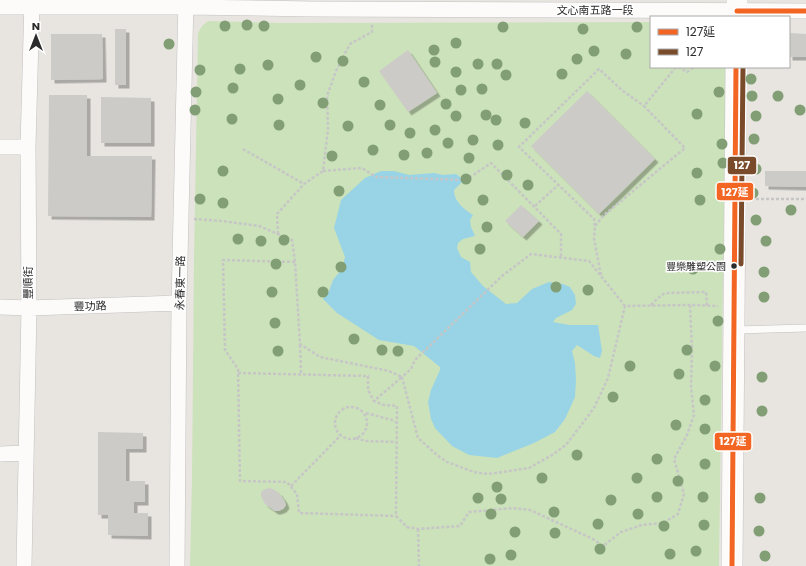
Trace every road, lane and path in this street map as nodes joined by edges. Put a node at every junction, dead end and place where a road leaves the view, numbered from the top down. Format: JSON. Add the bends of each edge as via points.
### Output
{"nodes":[{"id":1,"x":32,"y":3,"type":"edge"},
{"id":2,"x":187,"y":3,"type":"edge"},
{"id":3,"x":313,"y":4,"type":"edge"},
{"id":4,"x":601,"y":5,"type":"edge"},
{"id":5,"x":0,"y":7,"type":"edge"},
{"id":6,"x":373,"y":9,"type":"junction"},
{"id":7,"x":737,"y":9,"type":"edge"},
{"id":8,"x":806,"y":11,"type":"edge"},
{"id":9,"x":676,"y":68,"type":"edge"},
{"id":10,"x":679,"y":68,"type":"edge"},
{"id":11,"x":693,"y":68,"type":"edge"},
{"id":12,"x":736,"y":68,"type":"edge"},
{"id":13,"x":644,"y":106,"type":"junction"},
{"id":14,"x":0,"y":147,"type":"edge"},
{"id":15,"x":28,"y":147,"type":"junction"},
{"id":16,"x":243,"y":149,"type":"dead end"},
{"id":17,"x":323,"y":171,"type":"junction"},
{"id":18,"x":304,"y":184,"type":"junction"},
{"id":19,"x":558,"y":185,"type":"junction"},
{"id":20,"x":735,"y":199,"type":"junction"},
{"id":21,"x":806,"y":199,"type":"edge"},
{"id":22,"x":535,"y":206,"type":"junction"},
{"id":23,"x":181,"y":218,"type":"junction"},
{"id":24,"x":595,"y":226,"type":"junction"},
{"id":25,"x":278,"y":234,"type":"junction"},
{"id":26,"x":561,"y":257,"type":"junction"},
{"id":27,"x":295,"y":262,"type":"junction"},
{"id":28,"x":601,"y":276,"type":"junction"},
{"id":29,"x":179,"y":303,"type":"junction"},
{"id":30,"x":651,"y":305,"type":"junction"},
{"id":31,"x":690,"y":305,"type":"junction"},
{"id":32,"x":625,"y":306,"type":"junction"},
{"id":33,"x":707,"y":306,"type":"junction"},
{"id":34,"x":734,"y":307,"type":"junction"},
{"id":35,"x":0,"y":308,"type":"edge"},
{"id":36,"x":28,"y":308,"type":"junction"},
{"id":37,"x":806,"y":328,"type":"edge"},
{"id":38,"x":734,"y":330,"type":"junction"},
{"id":39,"x":300,"y":344,"type":"junction"},
{"id":40,"x":238,"y":373,"type":"junction"},
{"id":41,"x":301,"y":375,"type":"junction"},
{"id":42,"x":402,"y":377,"type":"junction"},
{"id":43,"x":374,"y":401,"type":"junction"},
{"id":44,"x":365,"y":413,"type":"junction"},
{"id":45,"x":396,"y":422,"type":"junction"},
{"id":46,"x":341,"y":435,"type":"junction"},
{"id":47,"x":356,"y":438,"type":"junction"},
{"id":48,"x":396,"y":442,"type":"junction"},
{"id":49,"x":26,"y":453,"type":"junction"},
{"id":50,"x":0,"y":454,"type":"edge"},
{"id":51,"x":291,"y":486,"type":"junction"},
{"id":52,"x":396,"y":516,"type":"junction"},
{"id":53,"x":418,"y":529,"type":"junction"},
{"id":54,"x":24,"y":566,"type":"edge"},
{"id":55,"x":177,"y":566,"type":"edge"},
{"id":56,"x":419,"y":566,"type":"edge"},
{"id":57,"x":732,"y":566,"type":"edge"}],
"edges":[{"from":1,"to":2,"type":"street","name":"文心南五路一段"},
{"from":1,"to":5,"type":"street","name":"文心南五路一段"},
{"from":1,"to":15,"type":"street","name":"豐順街"},
{"from":2,"to":3,"type":"street","name":"文心南五路一段"},
{"from":2,"to":23,"type":"street","name":"永春東一路"},
{"from":3,"to":6,"type":"street","name":"文心南五路一段"},
{"from":4,"to":6,"type":"street","name":"文心南五路一段"},
{"from":4,"to":7,"type":"street","name":"文心南五路一段"},
{"from":6,"to":17,"type":"path","via":[[372,32],[350,44],[336,71],[328,96],[328,129]]},
{"from":7,"to":8,"type":"street","name":"文心南五路一段"},
{"from":9,"to":13,"type":"path"},
{"from":10,"to":11,"type":"path","via":[[687,72]]},
{"from":12,"to":20,"type":"street"},
{"from":13,"to":19,"type":"path","via":[[599,69],[519,147]]},
{"from":13,"to":24,"type":"path","via":[[685,148],[603,216]]},
{"from":14,"to":15,"type":"street"},
{"from":15,"to":36,"type":"street","name":"豐順街"},
{"from":16,"to":18,"type":"path"},
{"from":17,"to":18,"type":"path"},
{"from":17,"to":22,"type":"path","via":[[362,168],[376,177],[466,180],[491,163]]},
{"from":18,"to":25,"type":"path","via":[[277,214]]},
{"from":19,"to":22,"type":"path"},
{"from":19,"to":24,"type":"path","via":[[594,219]]},
{"from":20,"to":21,"type":"path"},
{"from":20,"to":34,"type":"street"},
{"from":22,"to":26,"type":"path","via":[[561,234]]},
{"from":23,"to":25,"type":"path","via":[[259,226]]},
{"from":23,"to":29,"type":"street","name":"永春東一路"},
{"from":24,"to":28,"type":"path","via":[[594,240]]},
{"from":25,"to":27,"type":"path","via":[[292,240]]},
{"from":26,"to":28,"type":"path","via":[[589,261]]},
{"from":26,"to":42,"type":"path","via":[[532,254],[502,276],[415,360],[411,369]]},
{"from":27,"to":39,"type":"path"},
{"from":27,"to":40,"type":"path","via":[[223,260],[225,350]]},
{"from":28,"to":32,"type":"path"},
{"from":29,"to":36,"type":"street","name":"豐功路"},
{"from":29,"to":55,"type":"street","name":"永春東一路"},
{"from":30,"to":31,"type":"path"},
{"from":30,"to":32,"type":"path"},
{"from":30,"to":33,"type":"path","via":[[665,293],[706,292]]},
{"from":31,"to":33,"type":"path"},
{"from":31,"to":53,"type":"path","via":[[694,415],[674,459],[684,494],[678,514],[663,523],[642,525],[621,532],[603,546],[530,510],[513,508],[469,512],[460,526]]},
{"from":32,"to":42,"type":"path","via":[[608,378],[594,408],[566,444],[528,468],[488,474],[474,472],[437,456],[418,438]]},
{"from":33,"to":34,"type":"path"},
{"from":34,"to":38,"type":"street"},
{"from":35,"to":36,"type":"street","name":"豐功路"},
{"from":36,"to":49,"type":"street","name":"豐順街"},
{"from":37,"to":38,"type":"lane"},
{"from":38,"to":57,"type":"street"},
{"from":39,"to":41,"type":"path"},
{"from":39,"to":42,"type":"path","via":[[320,357],[389,371]]},
{"from":40,"to":41,"type":"path"},
{"from":40,"to":51,"type":"path","via":[[240,481],[287,482]]},
{"from":41,"to":43,"type":"path","via":[[368,376],[368,390]]},
{"from":42,"to":43,"type":"path"},
{"from":43,"to":45,"type":"path","via":[[397,406]]},
{"from":44,"to":45,"type":"path"},
{"from":44,"to":46,"type":"path","via":[[362,409],[352,406],[342,409],[335,423]]},
{"from":44,"to":47,"type":"path","via":[[367,428]]},
{"from":45,"to":48,"type":"path"},
{"from":46,"to":47,"type":"path","via":[[348,439]]},
{"from":46,"to":51,"type":"path"},
{"from":47,"to":48,"type":"path","via":[[365,441]]},
{"from":48,"to":52,"type":"path"},
{"from":49,"to":50,"type":"street"},
{"from":49,"to":54,"type":"street","name":"豐順街"},
{"from":51,"to":52,"type":"path","via":[[297,494],[299,513]]},
{"from":52,"to":53,"type":"path","via":[[407,527]]},
{"from":53,"to":56,"type":"path"}]}
